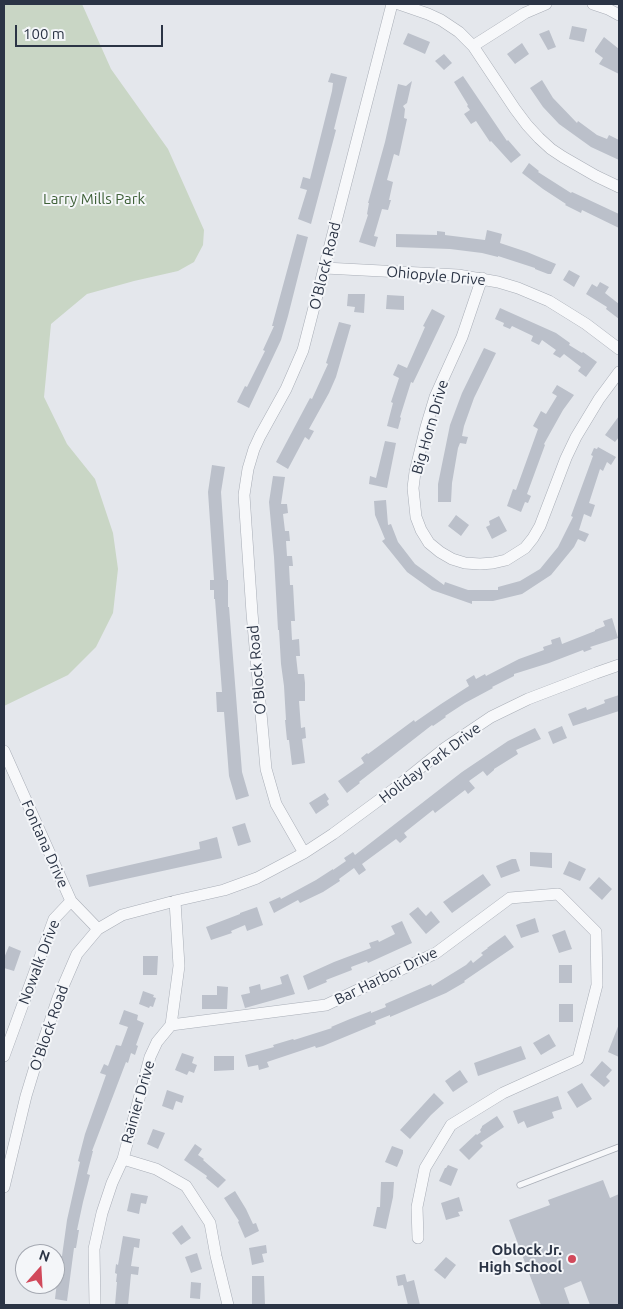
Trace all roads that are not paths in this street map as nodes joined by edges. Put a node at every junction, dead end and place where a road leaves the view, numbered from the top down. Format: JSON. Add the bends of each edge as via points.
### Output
{"nodes":[{"id":1,"x":392,"y":4,"type":"edge"},
{"id":2,"x":399,"y":4,"type":"edge"},
{"id":3,"x":546,"y":4,"type":"edge"},
{"id":4,"x":593,"y":4,"type":"edge"},
{"id":5,"x":619,"y":15,"type":"edge"},
{"id":6,"x":473,"y":46,"type":"junction"},
{"id":7,"x":619,"y":187,"type":"edge"},
{"id":8,"x":325,"y":268,"type":"junction"},
{"id":9,"x":482,"y":278,"type":"junction"},
{"id":10,"x":619,"y":349,"type":"edge"},
{"id":11,"x":619,"y":372,"type":"edge"},
{"id":12,"x":619,"y":665,"type":"edge"},
{"id":13,"x":4,"y":751,"type":"edge"},
{"id":14,"x":304,"y":853,"type":"junction"},
{"id":15,"x":71,"y":901,"type":"junction"},
{"id":16,"x":175,"y":901,"type":"junction"},
{"id":17,"x":98,"y":929,"type":"junction"},
{"id":18,"x":171,"y":1025,"type":"junction"},
{"id":19,"x":4,"y":1056,"type":"edge"},
{"id":20,"x":619,"y":1147,"type":"edge"},
{"id":21,"x":123,"y":1159,"type":"junction"},
{"id":22,"x":520,"y":1185,"type":"dead end"},
{"id":23,"x":4,"y":1187,"type":"edge"},
{"id":24,"x":418,"y":1238,"type":"dead end"},
{"id":25,"x":95,"y":1305,"type":"edge"},
{"id":26,"x":228,"y":1305,"type":"edge"}],
"edges":[{"from":1,"to":8,"type":"street","name":"O'Block Road"},
{"from":2,"to":6,"type":"street","via":[[441,20]]},
{"from":3,"to":6,"type":"street","via":[[525,13]]},
{"from":4,"to":5,"type":"street"},
{"from":6,"to":7,"type":"street","via":[[514,109],[539,138],[563,157]]},
{"from":8,"to":9,"type":"street","name":"Ohiopyle Drive"},
{"from":8,"to":14,"type":"street","name":"O'Block Road","via":[[304,350],[254,449],[244,495],[266,769],[276,804]]},
{"from":9,"to":10,"type":"street","name":"Ohiopyle Drive","via":[[549,301]]},
{"from":9,"to":11,"type":"street","name":"Big Horn Drive","via":[[462,337],[436,397],[415,472],[416,517],[429,542],[440,552],[458,561],[480,564],[506,560],[525,548],[540,526],[576,437]]},
{"from":12,"to":14,"type":"street","name":"Holiday Park Drive","via":[[528,699],[491,717]]},
{"from":13,"to":15,"type":"street","name":"Fontana Drive"},
{"from":14,"to":16,"type":"street","name":"O'Block Road","via":[[257,878],[224,890]]},
{"from":15,"to":17,"type":"street","name":"Fontana Drive"},
{"from":15,"to":19,"type":"street","name":"Nowalk Drive","via":[[54,919]]},
{"from":16,"to":17,"type":"street","name":"O'Block Road","via":[[122,915]]},
{"from":16,"to":18,"type":"street","name":"Rainier Drive","via":[[179,966]]},
{"from":17,"to":23,"type":"street","name":"O'Block Road","via":[[77,954],[58,998],[34,1069]]},
{"from":18,"to":21,"type":"street","name":"Rainier Drive","via":[[157,1042],[150,1058]]},
{"from":18,"to":24,"type":"street","name":"Bar Harbor Drive","via":[[326,1006],[436,953],[510,898],[558,894],[596,932],[597,985],[578,1059],[503,1093],[451,1124],[425,1168],[417,1207]]},
{"from":20,"to":22,"type":"lane"},
{"from":21,"to":25,"type":"street","name":"Rainier Drive","via":[[102,1213],[94,1249]]},
{"from":21,"to":26,"type":"street","via":[[156,1169],[186,1186],[210,1223]]}]}
